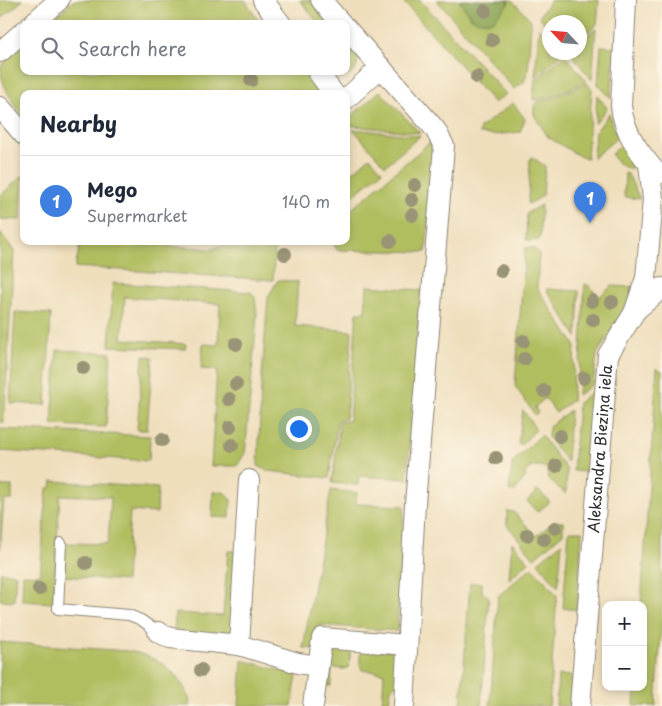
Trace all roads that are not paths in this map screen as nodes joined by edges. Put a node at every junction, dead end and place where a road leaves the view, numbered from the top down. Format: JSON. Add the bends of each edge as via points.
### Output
{"nodes":[{"id":1,"x":59,"y":0,"type":"edge"},
{"id":2,"x":263,"y":0,"type":"edge"},
{"id":3,"x":321,"y":0,"type":"edge"},
{"id":4,"x":626,"y":0,"type":"edge"},
{"id":5,"x":36,"y":20,"type":"edge"},
{"id":6,"x":278,"y":20,"type":"edge"},
{"id":7,"x":338,"y":20,"type":"edge"},
{"id":8,"x":350,"y":32,"type":"edge"},
{"id":9,"x":20,"y":34,"type":"edge"},
{"id":10,"x":0,"y":52,"type":"edge"},
{"id":11,"x":381,"y":67,"type":"junction"},
{"id":12,"x":320,"y":75,"type":"edge"},
{"id":13,"x":331,"y":90,"type":"edge"},
{"id":14,"x":350,"y":95,"type":"edge"},
{"id":15,"x":0,"y":107,"type":"edge"},
{"id":16,"x":20,"y":130,"type":"edge"},
{"id":17,"x":649,"y":164,"type":"junction"},
{"id":18,"x":662,"y":179,"type":"edge"},
{"id":19,"x":662,"y":288,"type":"edge"},
{"id":20,"x":634,"y":313,"type":"junction"},
{"id":21,"x":249,"y":480,"type":"dead end"},
{"id":22,"x":61,"y":543,"type":"dead end"},
{"id":23,"x":158,"y":632,"type":"joint"},
{"id":24,"x":239,"y":645,"type":"junction"},
{"id":25,"x":407,"y":645,"type":"junction"},
{"id":26,"x":318,"y":666,"type":"junction"},
{"id":27,"x":313,"y":706,"type":"edge"},
{"id":28,"x":404,"y":706,"type":"edge"},
{"id":29,"x":580,"y":706,"type":"edge"}],
"edges":[{"from":1,"to":5,"type":"street"},
{"from":2,"to":6,"type":"street"},
{"from":3,"to":7,"type":"street"},
{"from":4,"to":17,"type":"street","name":"Aleksandra Bieziņa iela","via":[[622,119],[628,134]]},
{"from":8,"to":11,"type":"street"},
{"from":9,"to":10,"type":"street"},
{"from":11,"to":14,"type":"street"},
{"from":11,"to":25,"type":"street","via":[[436,130],[444,146]]},
{"from":12,"to":13,"type":"street"},
{"from":15,"to":16,"type":"street"},
{"from":17,"to":18,"type":"street"},
{"from":17,"to":20,"type":"street","name":"Aleksandra Bieziņa iela","via":[[653,199],[646,278]]},
{"from":19,"to":20,"type":"street"},
{"from":20,"to":29,"type":"street","name":"Aleksandra Bieziņa iela","via":[[608,355]]},
{"from":21,"to":24,"type":"street"},
{"from":22,"to":23,"type":"lane","via":[[58,609],[129,615]]},
{"from":23,"to":24,"type":"street","via":[[170,638]]},
{"from":24,"to":26,"type":"street"},
{"from":25,"to":26,"type":"street","via":[[322,638]]},
{"from":25,"to":28,"type":"street"},
{"from":26,"to":27,"type":"street"}]}
